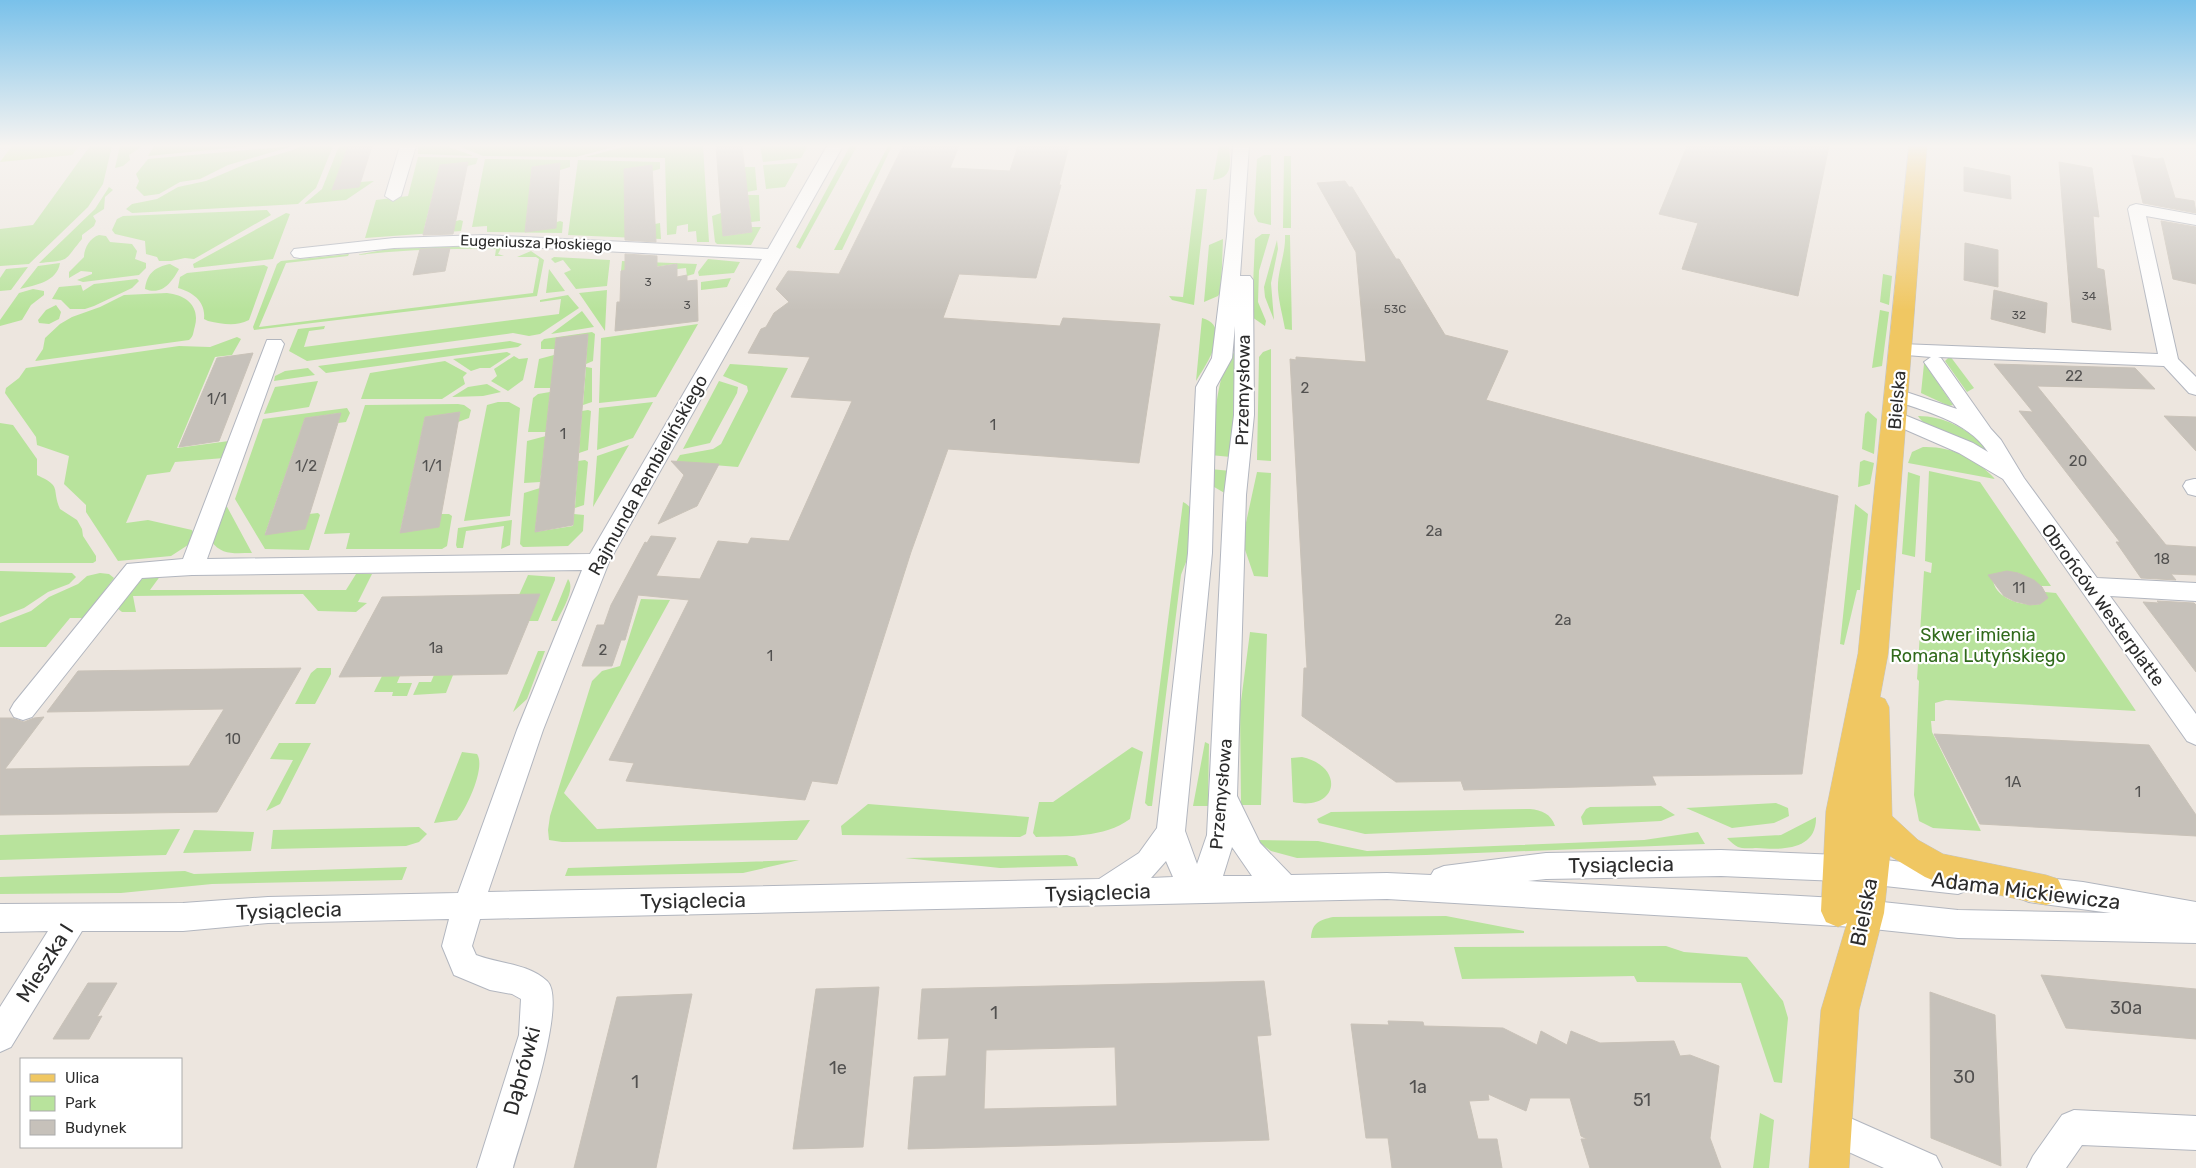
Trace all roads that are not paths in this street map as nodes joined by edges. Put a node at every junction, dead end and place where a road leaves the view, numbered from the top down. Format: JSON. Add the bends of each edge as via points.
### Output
{"nodes":[{"id":1,"x":803,"y":201,"type":"edge"},
{"id":2,"x":1238,"y":201,"type":"edge"},
{"id":3,"x":1913,"y":201,"type":"edge"},
{"id":4,"x":2196,"y":220,"type":"edge"},
{"id":5,"x":1236,"y":236,"type":"junction"},
{"id":6,"x":300,"y":253,"type":"dead end"},
{"id":7,"x":773,"y":254,"type":"junction"},
{"id":8,"x":274,"y":344,"type":"dead end"},
{"id":9,"x":1901,"y":350,"type":"junction"},
{"id":10,"x":2169,"y":360,"type":"junction"},
{"id":11,"x":2196,"y":360,"type":"edge"},
{"id":12,"x":1934,"y":362,"type":"dead end"},
{"id":13,"x":2196,"y":389,"type":"edge"},
{"id":14,"x":1896,"y":406,"type":"junction"},
{"id":15,"x":1986,"y":437,"type":"junction"},
{"id":16,"x":2010,"y":475,"type":"junction"},
{"id":17,"x":597,"y":562,"type":"junction"},
{"id":18,"x":192,"y":567,"type":"junction"},
{"id":19,"x":2090,"y":586,"type":"junction"},
{"id":20,"x":2195,"y":593,"type":"edge"},
{"id":21,"x":1873,"y":654,"type":"junction"},
{"id":22,"x":23,"y":710,"type":"dead end"},
{"id":23,"x":2196,"y":734,"type":"edge"},
{"id":24,"x":1224,"y":795,"type":"junction"},
{"id":25,"x":1876,"y":822,"type":"junction"},
{"id":26,"x":1171,"y":831,"type":"junction"},
{"id":27,"x":1856,"y":870,"type":"junction"},
{"id":28,"x":1387,"y":886,"type":"junction"},
{"id":29,"x":1286,"y":888,"type":"junction"},
{"id":30,"x":2046,"y":890,"type":"junction"},
{"id":31,"x":1201,"y":891,"type":"junction"},
{"id":32,"x":1102,"y":893,"type":"junction"},
{"id":33,"x":468,"y":906,"type":"junction"},
{"id":34,"x":1853,"y":912,"type":"junction"},
{"id":35,"x":2196,"y":916,"type":"edge"},
{"id":36,"x":74,"y":917,"type":"junction"},
{"id":37,"x":0,"y":918,"type":"edge"},
{"id":38,"x":2196,"y":929,"type":"edge"},
{"id":39,"x":0,"y":1036,"type":"edge"},
{"id":40,"x":1832,"y":1127,"type":"junction"},
{"id":41,"x":2196,"y":1133,"type":"edge"},
{"id":42,"x":495,"y":1168,"type":"edge"},
{"id":43,"x":1829,"y":1168,"type":"edge"},
{"id":44,"x":1924,"y":1168,"type":"edge"},
{"id":45,"x":2045,"y":1168,"type":"edge"}],
"edges":[{"from":1,"to":7,"type":"street","name":"Rajmunda Rembielińskiego"},
{"from":2,"to":5,"type":"street","name":"Przemysłowa"},
{"from":3,"to":9,"type":"main road","name":"Bielska"},
{"from":4,"to":10,"type":"street","via":[[2136,209]]},
{"from":5,"to":24,"type":"street","name":"Przemysłowa","via":[[1244,274],[1245,392],[1236,495]]},
{"from":5,"to":26,"type":"street","name":"Przemysłowa","via":[[1222,358],[1206,387],[1200,552]]},
{"from":6,"to":7,"type":"street","name":"Eugeniusza Płoskiego","via":[[385,244],[483,240]]},
{"from":7,"to":17,"type":"street","name":"Rajmunda Rembielińskiego"},
{"from":8,"to":18,"type":"street"},
{"from":9,"to":10,"type":"street"},
{"from":9,"to":14,"type":"main road","name":"Bielska"},
{"from":10,"to":11,"type":"street"},
{"from":10,"to":13,"type":"street"},
{"from":12,"to":15,"type":"street","name":"Obrońców Westerplatte"},
{"from":14,"to":15,"type":"street","name":"Obrońców Westerplatte","via":[[1943,412]]},
{"from":14,"to":16,"type":"street","name":"Obrońców Westerplatte"},
{"from":14,"to":21,"type":"main road","name":"Bielska"},
{"from":15,"to":16,"type":"street","name":"Obrońców Westerplatte","via":[[2000,454]]},
{"from":16,"to":19,"type":"street","name":"Obrońców Westerplatte"},
{"from":17,"to":18,"type":"street"},
{"from":17,"to":33,"type":"street","name":"Rajmunda Rembielińskiego","via":[[547,686]]},
{"from":18,"to":22,"type":"street","via":[[135,570]]},
{"from":19,"to":20,"type":"street"},
{"from":19,"to":23,"type":"street","name":"Obrońców Westerplatte"},
{"from":21,"to":25,"type":"main road","name":"Bielska"},
{"from":21,"to":27,"type":"main road","name":"Bielska","via":[[1842,811]]},
{"from":24,"to":29,"type":"street","via":[[1247,850],[1261,868]]},
{"from":24,"to":31,"type":"street","name":"Przemysłowa","via":[[1220,844]]},
{"from":25,"to":27,"type":"main road","name":"Bielska"},
{"from":25,"to":30,"type":"main road","via":[[1906,850],[1937,868]]},
{"from":26,"to":31,"type":"street","name":"Przemysłowa","via":[[1184,870]]},
{"from":26,"to":32,"type":"street","via":[[1149,862]]},
{"from":27,"to":28,"type":"street","name":"Tysiąclecia","via":[[1721,863],[1546,866]]},
{"from":27,"to":30,"type":"street","name":"Adama Mickiewicza"},
{"from":27,"to":34,"type":"main road","name":"Bielska"},
{"from":28,"to":29,"type":"street","name":"Tysiąclecia"},
{"from":28,"to":34,"type":"street","name":"Tysiąclecia"},
{"from":29,"to":31,"type":"street","name":"Tysiąclecia"},
{"from":30,"to":35,"type":"street","name":"Adama Mickiewicza"},
{"from":31,"to":32,"type":"street","name":"Tysiąclecia"},
{"from":32,"to":33,"type":"street","name":"Tysiąclecia"},
{"from":33,"to":36,"type":"street","name":"Tysiąclecia","via":[[239,911],[183,918]]},
{"from":33,"to":42,"type":"street","name":"Dąbrówki","via":[[457,946],[465,965],[518,980],[538,992],[535,1035]]},
{"from":34,"to":38,"type":"street","name":"Adama Mickiewicza","via":[[1958,924]]},
{"from":34,"to":40,"type":"main road","name":"Bielska","via":[[1839,1017]]},
{"from":36,"to":37,"type":"street","name":"Tysiąclecia"},
{"from":36,"to":39,"type":"street","name":"Mieszka I"},
{"from":40,"to":43,"type":"main road","name":"Bielska"},
{"from":40,"to":44,"type":"street"},
{"from":41,"to":45,"type":"street","via":[[2074,1127]]}]}
